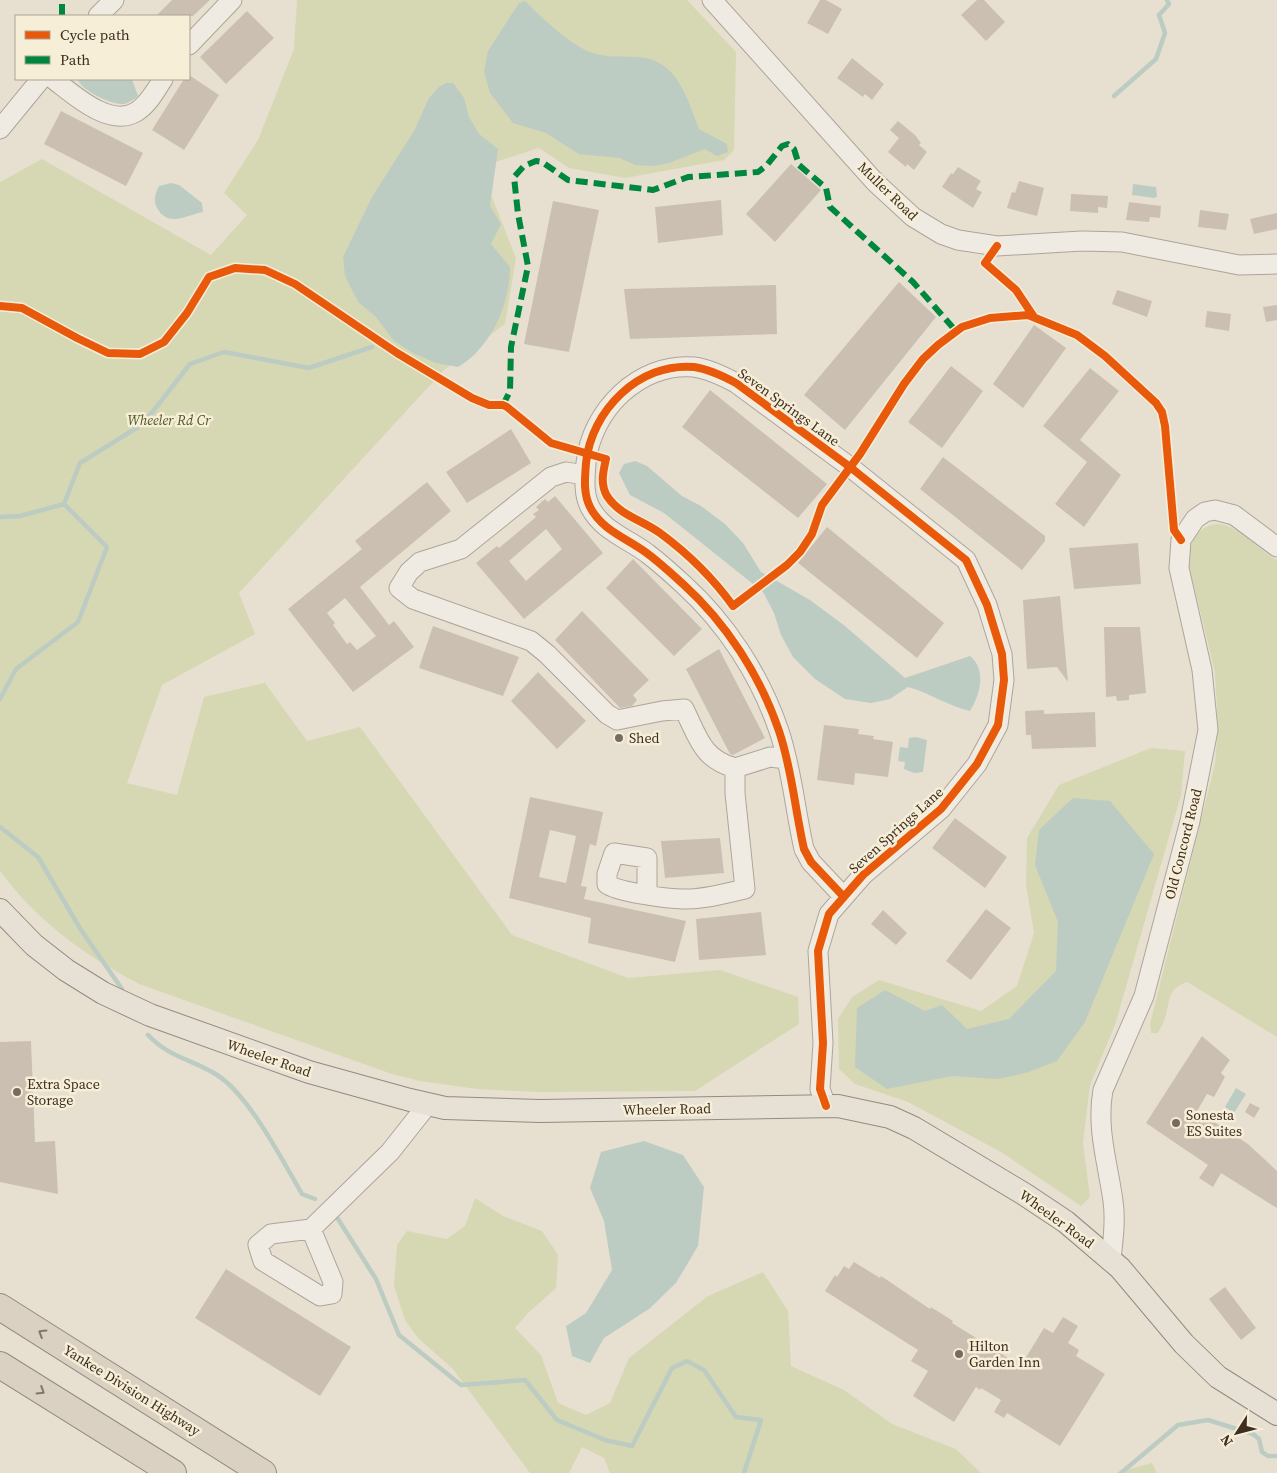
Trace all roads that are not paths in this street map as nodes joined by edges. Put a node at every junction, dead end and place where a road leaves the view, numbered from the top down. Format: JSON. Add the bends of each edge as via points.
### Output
{"nodes":[{"id":1,"x":114,"y":0,"type":"edge"},
{"id":2,"x":232,"y":0,"type":"edge"},
{"id":3,"x":712,"y":0,"type":"edge"},
{"id":4,"x":99,"y":15,"type":"edge"},
{"id":5,"x":190,"y":44,"type":"edge"},
{"id":6,"x":40,"y":80,"type":"edge"},
{"id":7,"x":54,"y":80,"type":"edge"},
{"id":8,"x":162,"y":80,"type":"edge"},
{"id":9,"x":0,"y":129,"type":"edge"},
{"id":10,"x":1277,"y":264,"type":"edge"},
{"id":11,"x":585,"y":475,"type":"junction"},
{"id":12,"x":1277,"y":547,"type":"edge"},
{"id":13,"x":786,"y":759,"type":"junction"},
{"id":14,"x":735,"y":768,"type":"junction"},
{"id":15,"x":647,"y":894,"type":"dead end"},
{"id":16,"x":843,"y":896,"type":"junction"},
{"id":17,"x":0,"y":910,"type":"edge"},
{"id":18,"x":428,"y":1104,"type":"junction"},
{"id":19,"x":826,"y":1106,"type":"junction"},
{"id":20,"x":311,"y":1229,"type":"dead end"},
{"id":21,"x":1111,"y":1259,"type":"junction"},
{"id":22,"x":0,"y":1307,"type":"edge"},
{"id":23,"x":0,"y":1365,"type":"edge"},
{"id":24,"x":1277,"y":1414,"type":"edge"},
{"id":25,"x":254,"y":1468,"type":"edge"},
{"id":26,"x":173,"y":1473,"type":"edge"},
{"id":27,"x":273,"y":1473,"type":"edge"}],
"edges":[{"from":1,"to":4,"type":"street"},
{"from":2,"to":5,"type":"street"},
{"from":3,"to":10,"type":"street","name":"Muller Road","via":[[885,192],[913,217],[941,234],[997,246],[1122,242],[1239,265]]},
{"from":6,"to":9,"type":"street"},
{"from":7,"to":8,"type":"street","via":[[92,108],[118,116],[136,112]]},
{"from":11,"to":13,"type":"street","name":"Seven Springs Lane","via":[[590,507],[601,522],[684,584],[737,646],[768,703],[780,732]]},
{"from":11,"to":14,"type":"street","via":[[566,472],[550,477],[461,549],[420,562],[399,588],[413,599],[531,642],[617,720],[684,709],[713,760]]},
{"from":11,"to":16,"type":"street","name":"Seven Springs Lane","via":[[592,438],[614,400],[634,383],[655,373],[694,367],[719,374],[758,397],[966,560],[987,605],[1002,654],[1004,680],[998,725],[977,764],[941,809]]},
{"from":12,"to":21,"type":"street","name":"Old Concord Road","via":[[1234,516],[1215,510],[1205,512],[1190,524],[1181,540],[1181,583],[1202,670],[1208,730],[1190,821],[1144,996],[1103,1090],[1100,1105],[1113,1202]]},
{"from":13,"to":14,"type":"street","via":[[770,757]]},
{"from":13,"to":16,"type":"street","name":"Seven Springs Lane","via":[[804,850]]},
{"from":14,"to":15,"type":"street","via":[[745,889],[684,899]]},
{"from":16,"to":19,"type":"street","name":"Seven Springs Lane","via":[[829,914],[818,951],[823,1043],[820,1089]]},
{"from":17,"to":18,"type":"main road","name":"Wheeler Road","via":[[34,946],[66,970],[103,993],[150,1015],[309,1072]]},
{"from":18,"to":19,"type":"main road","name":"Wheeler Road","via":[[445,1108],[540,1111]]},
{"from":18,"to":20,"type":"street","via":[[390,1152]]},
{"from":19,"to":21,"type":"main road","name":"Wheeler Road","via":[[890,1117],[914,1128],[1024,1194],[1066,1222]]},
{"from":21,"to":24,"type":"main road","name":"Wheeler Road","via":[[1200,1360],[1238,1392]]},
{"from":25,"to":22,"type":"highway","name":"Yankee Division Highway","one_way":true},
{"from":23,"to":26,"type":"highway","one_way":true},
{"from":25,"to":27,"type":"highway","name":"Yankee Division Highway"}]}
